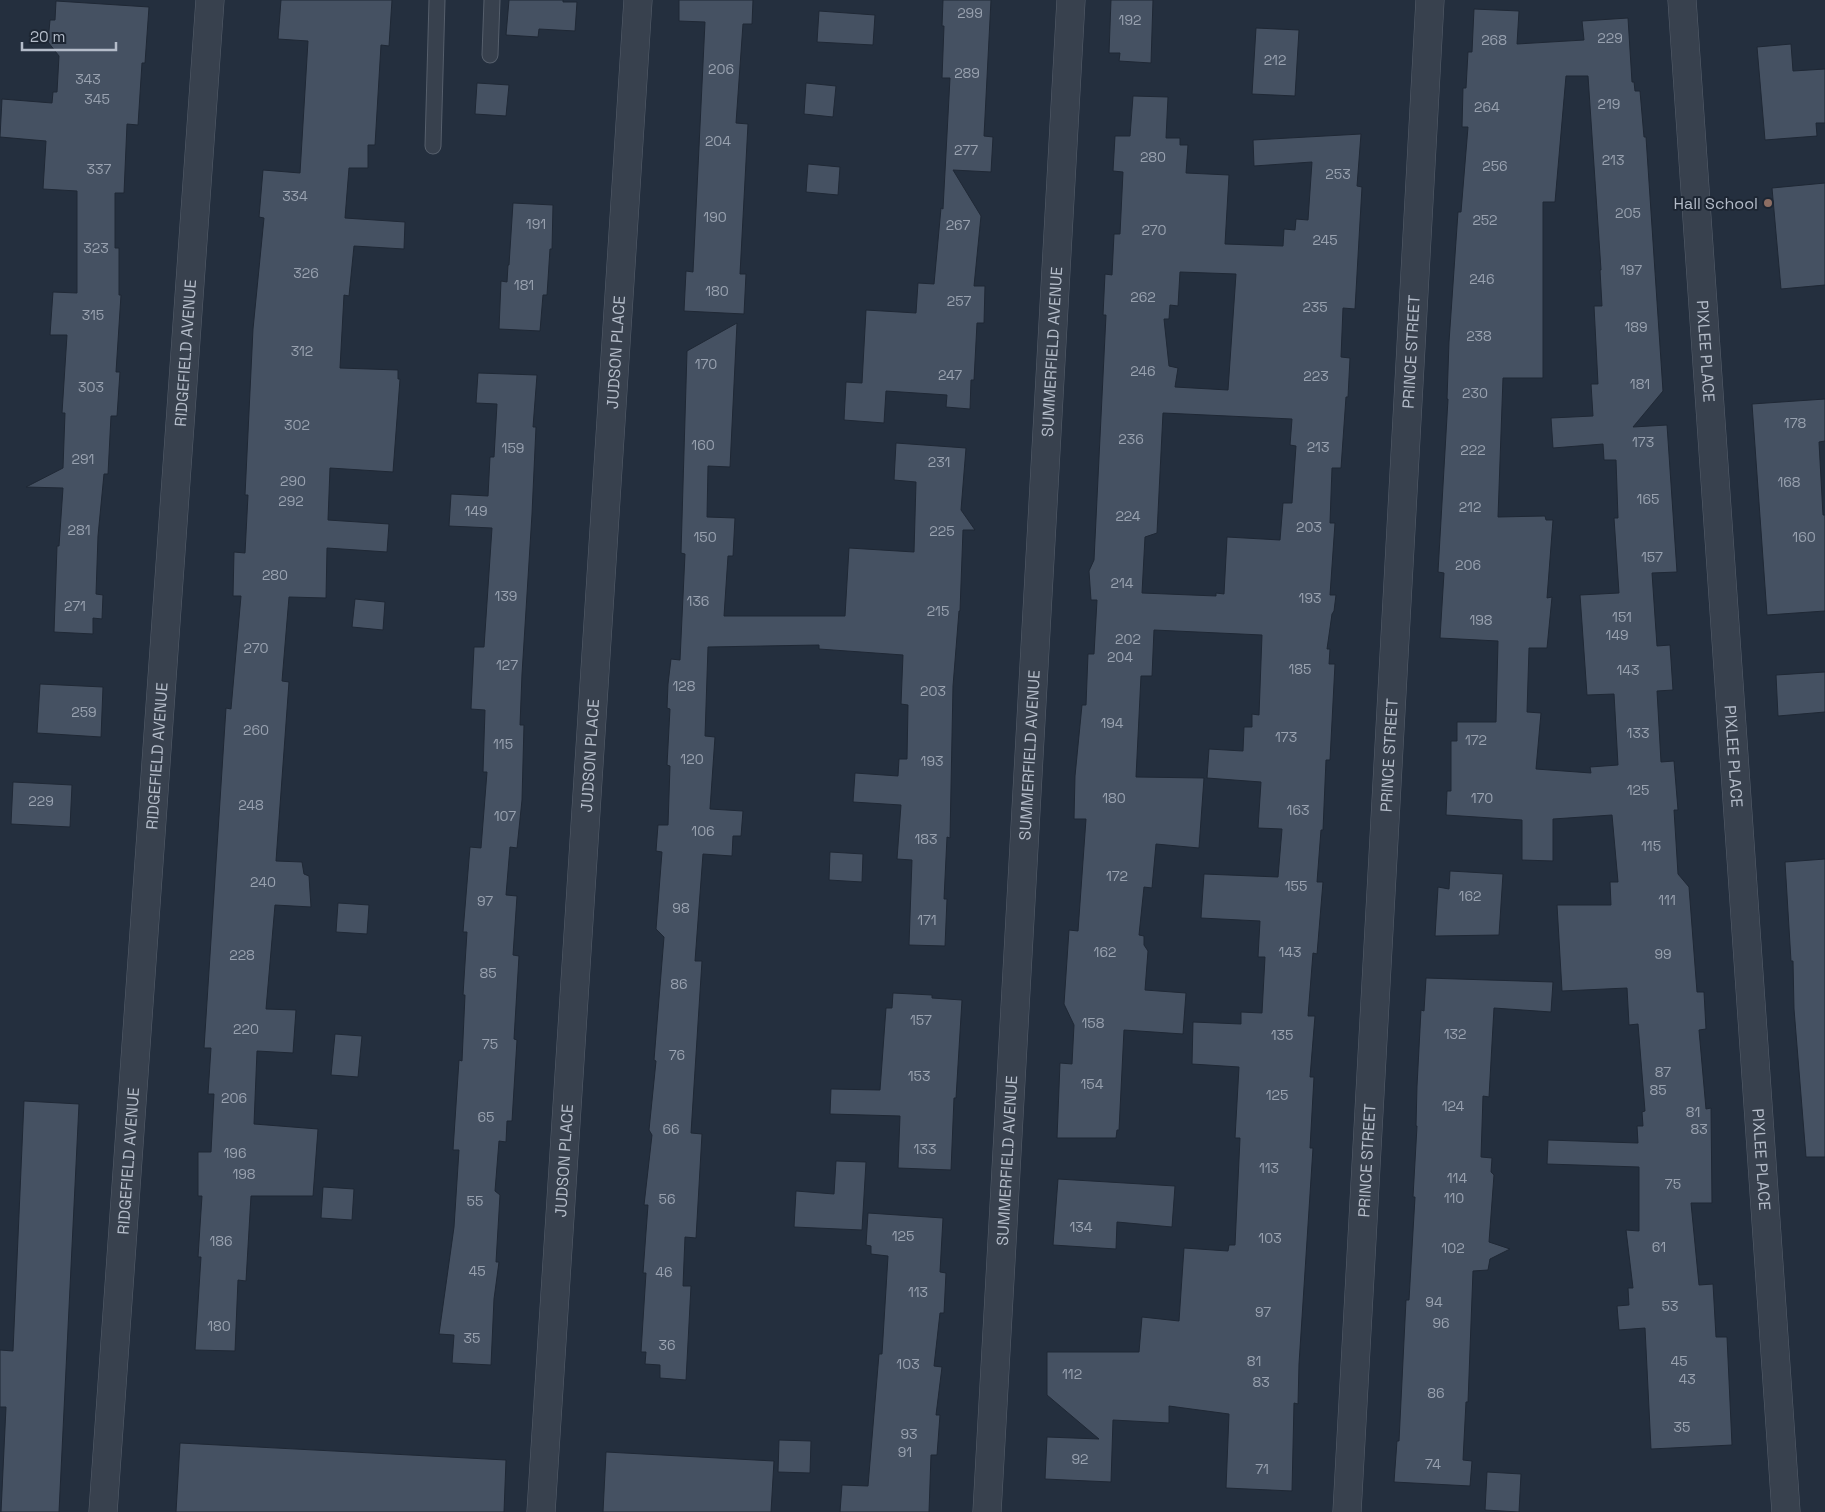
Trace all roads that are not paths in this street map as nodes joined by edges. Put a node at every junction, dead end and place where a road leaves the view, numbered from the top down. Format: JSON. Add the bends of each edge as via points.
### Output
{"nodes":[{"id":1,"x":210,"y":0,"type":"edge"},
{"id":2,"x":437,"y":0,"type":"edge"},
{"id":3,"x":492,"y":0,"type":"edge"},
{"id":4,"x":638,"y":0,"type":"edge"},
{"id":5,"x":1071,"y":0,"type":"edge"},
{"id":6,"x":1430,"y":0,"type":"edge"},
{"id":7,"x":1682,"y":0,"type":"edge"},
{"id":8,"x":490,"y":55,"type":"dead end"},
{"id":9,"x":433,"y":146,"type":"dead end"},
{"id":10,"x":103,"y":1512,"type":"edge"},
{"id":11,"x":541,"y":1512,"type":"edge"},
{"id":12,"x":987,"y":1512,"type":"edge"},
{"id":13,"x":1347,"y":1512,"type":"edge"},
{"id":14,"x":1786,"y":1512,"type":"edge"}],
"edges":[{"from":1,"to":10,"type":"street","name":"RIDGEFIELD AVENUE"},
{"from":2,"to":9,"type":"lane"},
{"from":3,"to":8,"type":"lane"},
{"from":4,"to":11,"type":"street","name":"JUDSON PLACE"},
{"from":5,"to":12,"type":"street","name":"SUMMERFIELD AVENUE"},
{"from":6,"to":13,"type":"street","name":"PRINCE STREET"},
{"from":7,"to":14,"type":"street","name":"PIXLEE PLACE"}]}
